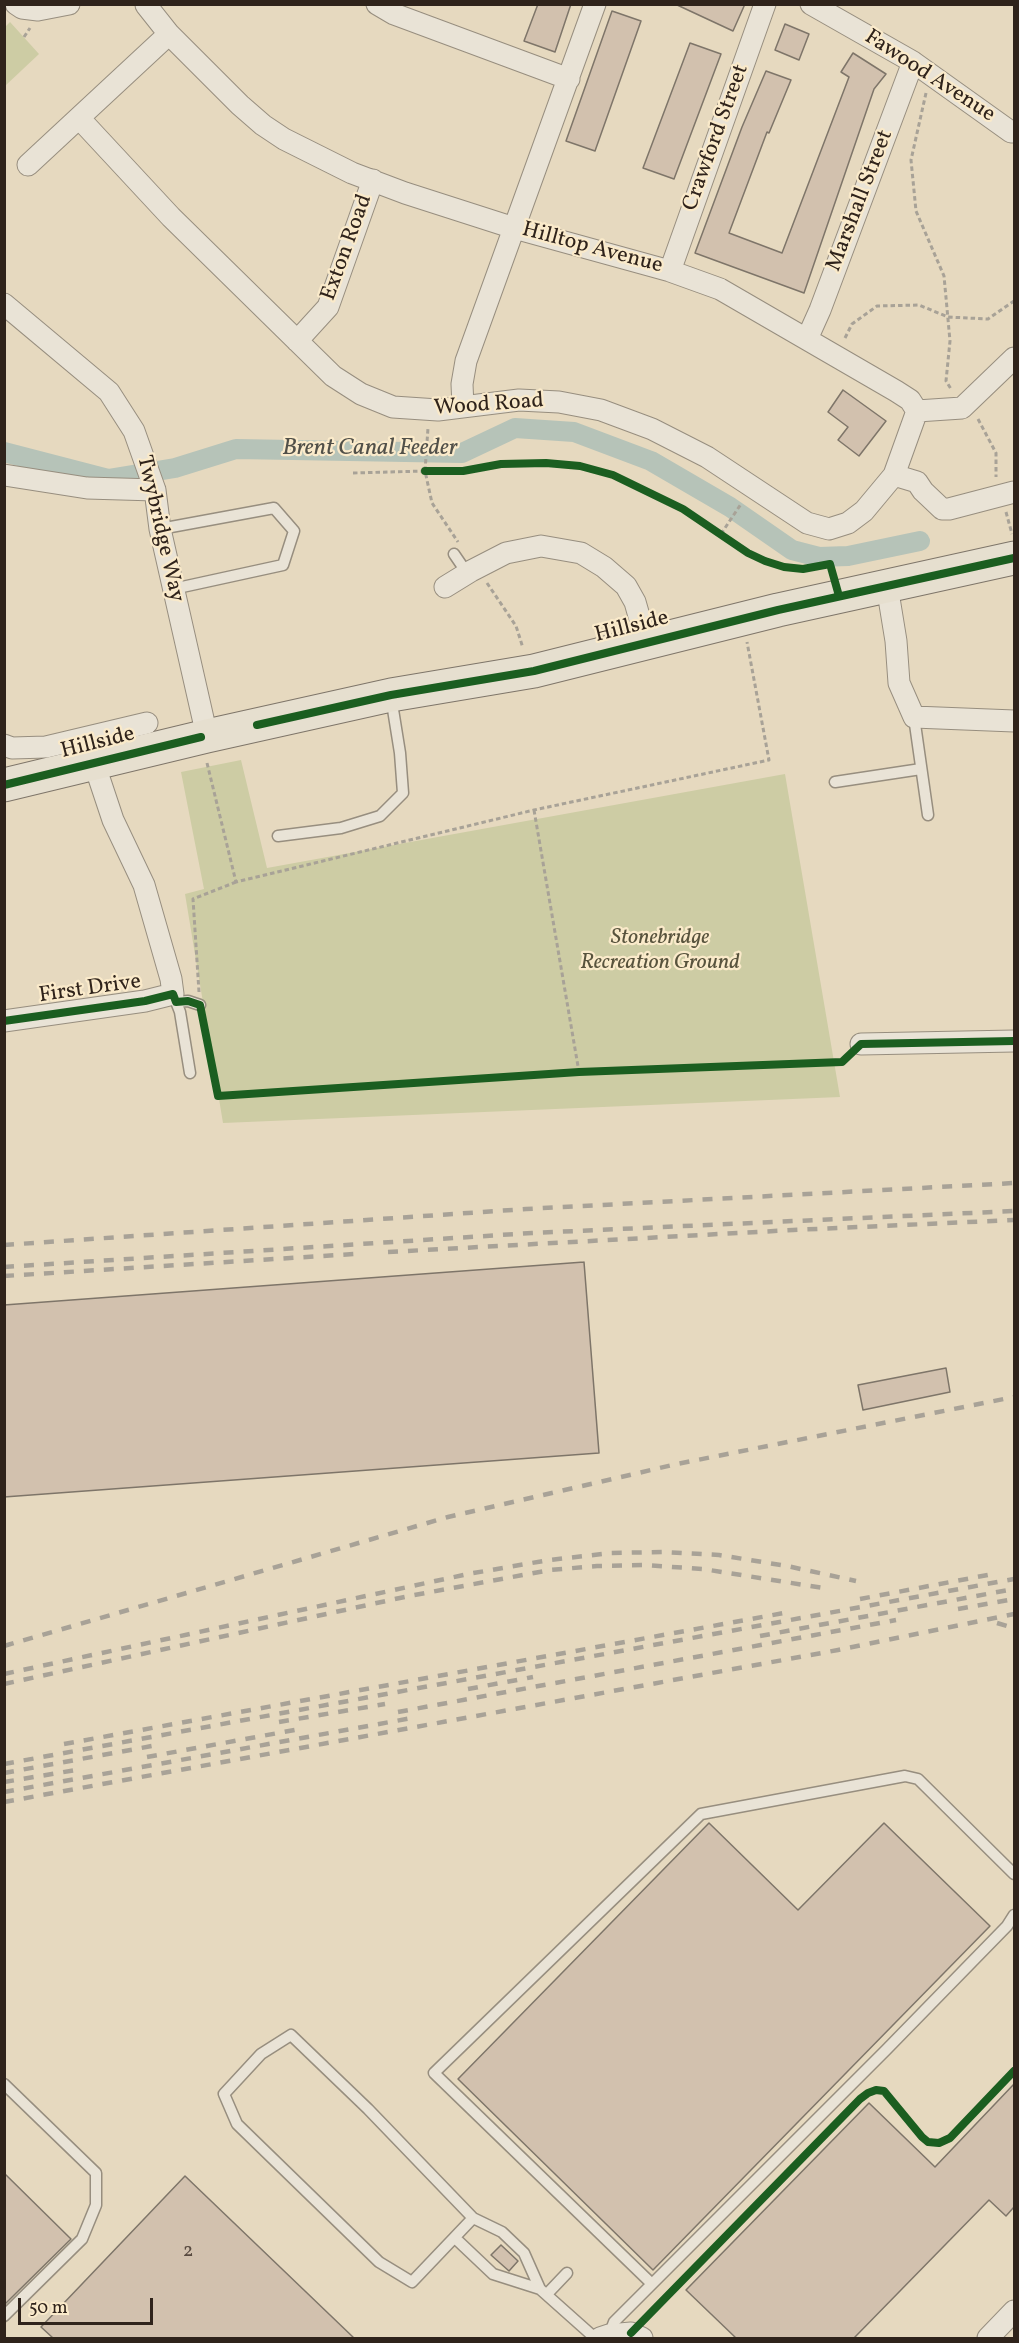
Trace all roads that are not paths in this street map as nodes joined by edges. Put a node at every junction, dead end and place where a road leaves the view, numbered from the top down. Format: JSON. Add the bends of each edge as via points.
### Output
{"nodes":[{"id":1,"x":16,"y":4,"type":"edge"},
{"id":2,"x":69,"y":4,"type":"edge"},
{"id":3,"x":377,"y":4,"type":"edge"},
{"id":4,"x":595,"y":4,"type":"edge"},
{"id":5,"x":765,"y":4,"type":"edge"},
{"id":6,"x":145,"y":5,"type":"edge"},
{"id":7,"x":811,"y":5,"type":"edge"},
{"id":8,"x":169,"y":34,"type":"junction"},
{"id":9,"x":913,"y":62,"type":"junction"},
{"id":10,"x":569,"y":79,"type":"junction"},
{"id":11,"x":79,"y":118,"type":"junction"},
{"id":12,"x":1014,"y":132,"type":"edge"},
{"id":13,"x":28,"y":165,"type":"dead end"},
{"id":14,"x":373,"y":180,"type":"junction"},
{"id":15,"x":514,"y":228,"type":"junction"},
{"id":16,"x":670,"y":270,"type":"junction"},
{"id":17,"x":4,"y":304,"type":"edge"},
{"id":18,"x":807,"y":339,"type":"junction"},
{"id":19,"x":297,"y":341,"type":"junction"},
{"id":20,"x":1014,"y":358,"type":"edge"},
{"id":21,"x":463,"y":407,"type":"junction"},
{"id":22,"x":917,"y":411,"type":"junction"},
{"id":23,"x":894,"y":475,"type":"junction"},
{"id":24,"x":4,"y":476,"type":"edge"},
{"id":25,"x":150,"y":478,"type":"junction"},
{"id":26,"x":1008,"y":494,"type":"edge"},
{"id":27,"x":160,"y":529,"type":"junction"},
{"id":28,"x":1014,"y":547,"type":"edge"},
{"id":29,"x":454,"y":554,"type":"dead end"},
{"id":30,"x":469,"y":572,"type":"junction"},
{"id":31,"x":887,"y":586,"type":"junction"},
{"id":32,"x":445,"y":587,"type":"dead end"},
{"id":33,"x":173,"y":589,"type":"junction"},
{"id":34,"x":646,"y":644,"type":"junction"},
{"id":35,"x":391,"y":695,"type":"junction"},
{"id":36,"x":914,"y":717,"type":"junction"},
{"id":37,"x":1014,"y":721,"type":"edge"},
{"id":38,"x":147,"y":723,"type":"dead end"},
{"id":39,"x":4,"y":745,"type":"edge"},
{"id":40,"x":207,"y":749,"type":"junction"},
{"id":41,"x":94,"y":763,"type":"junction"},
{"id":42,"x":921,"y":769,"type":"junction"},
{"id":43,"x":835,"y":782,"type":"dead end"},
{"id":44,"x":4,"y":785,"type":"edge"},
{"id":45,"x":928,"y":815,"type":"dead end"},
{"id":46,"x":278,"y":836,"type":"dead end"},
{"id":47,"x":174,"y":998,"type":"junction"},
{"id":48,"x":200,"y":1005,"type":"road end"},
{"id":49,"x":4,"y":1021,"type":"edge"},
{"id":50,"x":1014,"y":1041,"type":"edge"},
{"id":51,"x":861,"y":1044,"type":"dead end"},
{"id":52,"x":190,"y":1073,"type":"dead end"},
{"id":53,"x":1014,"y":1874,"type":"edge"},
{"id":54,"x":1014,"y":1915,"type":"edge"},
{"id":55,"x":4,"y":2084,"type":"edge"},
{"id":56,"x":473,"y":2218,"type":"junction"},
{"id":57,"x":455,"y":2238,"type":"junction"},
{"id":58,"x":567,"y":2273,"type":"dead end"},
{"id":59,"x":652,"y":2284,"type":"junction"},
{"id":60,"x":543,"y":2291,"type":"junction"},
{"id":61,"x":1014,"y":2311,"type":"edge"},
{"id":62,"x":4,"y":2316,"type":"edge"},
{"id":63,"x":601,"y":2337,"type":"edge"},
{"id":64,"x":642,"y":2338,"type":"edge"},
{"id":65,"x":988,"y":2338,"type":"edge"}],
"edges":[{"from":1,"to":2,"type":"street","via":[[38,10]]},
{"from":3,"to":10,"type":"street","via":[[394,15]]},
{"from":4,"to":10,"type":"street"},
{"from":5,"to":16,"type":"street","name":"Crawford Street"},
{"from":6,"to":8,"type":"street","name":"Hilltop Avenue"},
{"from":7,"to":9,"type":"street","name":"Fawood Avenue"},
{"from":8,"to":11,"type":"street"},
{"from":8,"to":14,"type":"street","name":"Hilltop Avenue","via":[[263,125],[284,139]]},
{"from":9,"to":12,"type":"street","name":"Fawood Avenue"},
{"from":9,"to":18,"type":"street","name":"Marshall Street"},
{"from":10,"to":15,"type":"street"},
{"from":11,"to":13,"type":"street"},
{"from":11,"to":19,"type":"street","name":"Wood Road","via":[[171,217]]},
{"from":14,"to":15,"type":"street","name":"Hilltop Avenue"},
{"from":14,"to":19,"type":"street","name":"Exton Road","via":[[328,307]]},
{"from":15,"to":16,"type":"street","name":"Hilltop Avenue"},
{"from":15,"to":21,"type":"street","via":[[466,361]]},
{"from":16,"to":18,"type":"street","name":"Hilltop Avenue","via":[[720,289]]},
{"from":17,"to":25,"type":"street","name":"Twybridge Way","via":[[108,393],[134,431]]},
{"from":18,"to":22,"type":"street","name":"Hilltop Avenue","via":[[910,400]]},
{"from":19,"to":21,"type":"street","name":"Wood Road","via":[[333,376],[361,394],[393,407],[438,411]]},
{"from":20,"to":22,"type":"street","via":[[962,408]]},
{"from":21,"to":23,"type":"street","name":"Wood Road","via":[[519,400],[601,410],[652,429],[707,457],[807,523],[829,529],[848,523],[864,511]]},
{"from":22,"to":23,"type":"street","name":"Wood Road"},
{"from":23,"to":26,"type":"street","via":[[917,482],[942,509]]},
{"from":24,"to":25,"type":"street","via":[[87,488]]},
{"from":25,"to":27,"type":"street","name":"Twybridge Way"},
{"from":27,"to":33,"type":"street","name":"Twybridge Way"},
{"from":27,"to":33,"type":"lane","via":[[274,508],[294,531],[283,565]]},
{"from":28,"to":31,"type":"main road","name":"Hillside"},
{"from":29,"to":30,"type":"lane"},
{"from":30,"to":32,"type":"street"},
{"from":30,"to":34,"type":"street","via":[[506,553],[541,546],[581,553],[626,586],[635,602]]},
{"from":31,"to":34,"type":"main road","name":"Hillside"},
{"from":31,"to":36,"type":"street","via":[[899,683]]},
{"from":33,"to":40,"type":"street","name":"Twybridge Way"},
{"from":34,"to":35,"type":"main road","name":"Hillside","via":[[534,671]]},
{"from":35,"to":40,"type":"main road","name":"Hillside"},
{"from":35,"to":46,"type":"lane","via":[[403,793],[380,816],[341,828]]},
{"from":36,"to":37,"type":"street"},
{"from":36,"to":42,"type":"lane"},
{"from":38,"to":39,"type":"street","via":[[46,747]]},
{"from":40,"to":41,"type":"main road","name":"Hillside"},
{"from":41,"to":44,"type":"main road","name":"Hillside"},
{"from":41,"to":47,"type":"street","name":"First Drive","via":[[113,820],[144,885]]},
{"from":42,"to":43,"type":"lane"},
{"from":42,"to":45,"type":"lane"},
{"from":47,"to":48,"type":"lane"},
{"from":47,"to":49,"type":"street","name":"First Drive"},
{"from":47,"to":52,"type":"lane","name":"First Drive"},
{"from":50,"to":51,"type":"street"},
{"from":53,"to":59,"type":"lane","via":[[918,1779],[905,1776],[700,1814],[434,2073]]},
{"from":54,"to":59,"type":"lane","via":[[886,2050]]},
{"from":55,"to":62,"type":"lane","via":[[96,2173],[96,2205],[82,2239]]},
{"from":56,"to":57,"type":"lane"},
{"from":56,"to":57,"type":"lane","via":[[291,2035],[261,2054],[224,2094],[237,2124],[379,2262],[412,2282]]},
{"from":56,"to":60,"type":"lane","via":[[502,2232],[524,2253]]},
{"from":57,"to":60,"type":"lane","via":[[494,2274]]},
{"from":58,"to":60,"type":"lane"},
{"from":59,"to":63,"type":"lane"},
{"from":60,"to":63,"type":"lane"},
{"from":61,"to":65,"type":"street"},
{"from":63,"to":64,"type":"street","via":[[631,2333]]}]}
